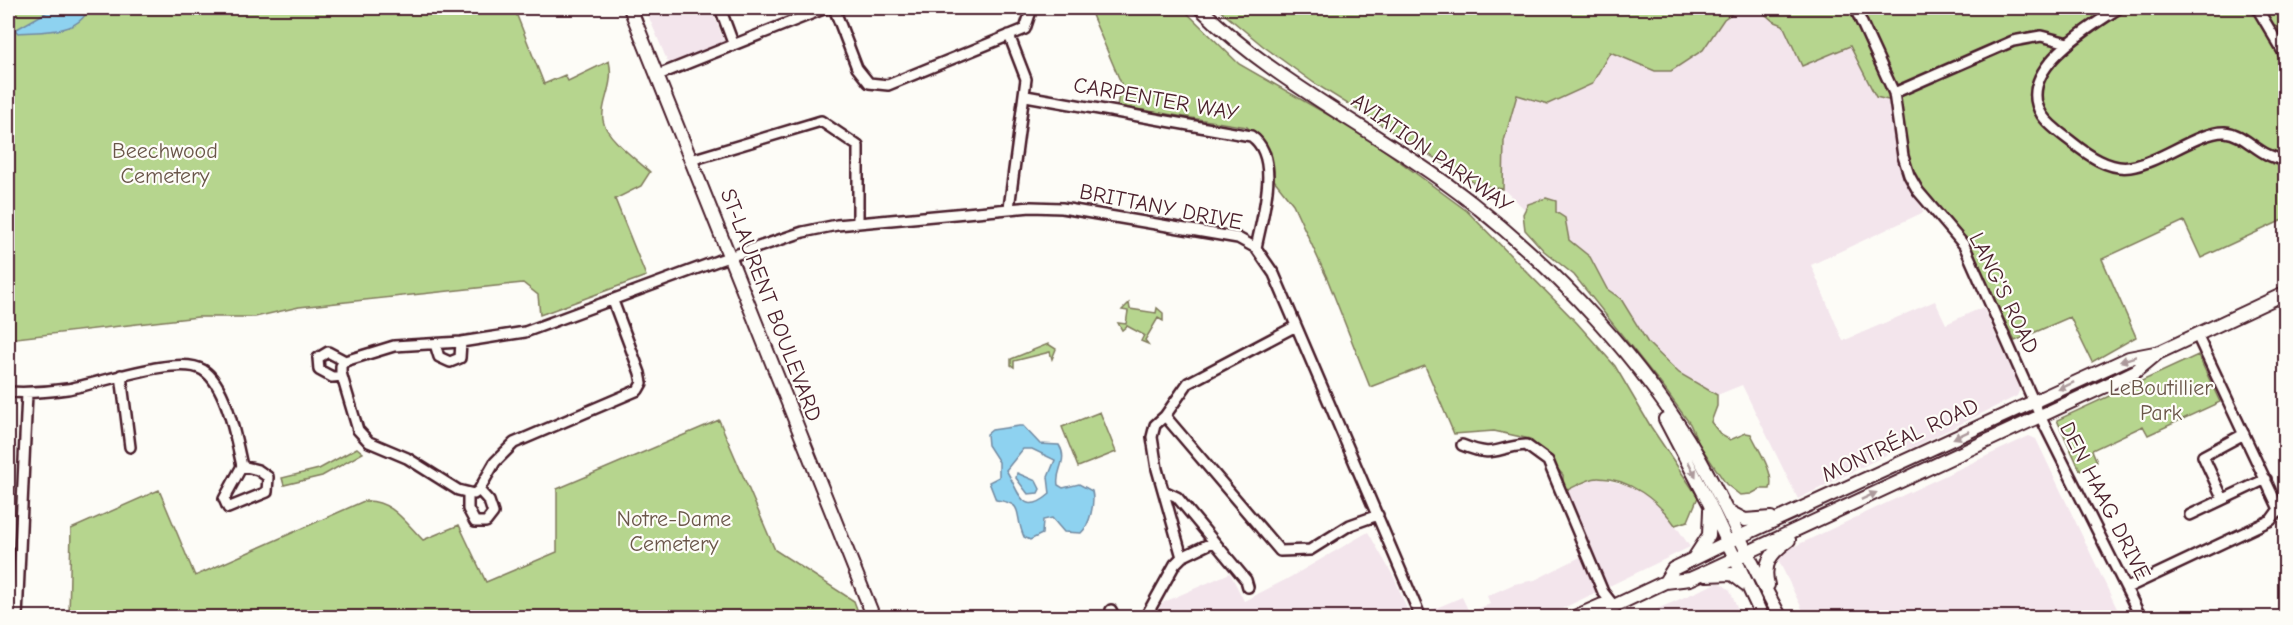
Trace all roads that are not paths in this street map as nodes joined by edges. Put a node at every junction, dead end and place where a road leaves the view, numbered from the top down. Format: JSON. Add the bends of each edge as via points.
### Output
{"nodes":[{"id":1,"x":630,"y":8,"type":"edge"},
{"id":2,"x":720,"y":8,"type":"edge"},
{"id":3,"x":826,"y":8,"type":"edge"},
{"id":4,"x":834,"y":8,"type":"edge"},
{"id":5,"x":1032,"y":8,"type":"edge"},
{"id":6,"x":1200,"y":8,"type":"edge"},
{"id":7,"x":1855,"y":8,"type":"edge"},
{"id":8,"x":2119,"y":8,"type":"edge"},
{"id":9,"x":2257,"y":8,"type":"edge"},
{"id":10,"x":1009,"y":35,"type":"junction"},
{"id":11,"x":734,"y":43,"type":"junction"},
{"id":12,"x":2068,"y":43,"type":"junction"},
{"id":13,"x":2286,"y":57,"type":"edge"},
{"id":14,"x":657,"y":75,"type":"junction"},
{"id":15,"x":1894,"y":93,"type":"junction"},
{"id":16,"x":1026,"y":96,"type":"junction"},
{"id":17,"x":691,"y":159,"type":"junction"},
{"id":18,"x":2286,"y":160,"type":"edge"},
{"id":19,"x":1009,"y":208,"type":"junction"},
{"id":20,"x":858,"y":222,"type":"junction"},
{"id":21,"x":1256,"y":248,"type":"junction"},
{"id":22,"x":731,"y":257,"type":"junction"},
{"id":23,"x":2286,"y":293,"type":"edge"},
{"id":24,"x":613,"y":301,"type":"junction"},
{"id":25,"x":1296,"y":326,"type":"junction"},
{"id":26,"x":2197,"y":334,"type":"junction"},
{"id":27,"x":461,"y":342,"type":"junction"},
{"id":28,"x":435,"y":344,"type":"junction"},
{"id":29,"x":1622,"y":352,"type":"junction"},
{"id":30,"x":2160,"y":352,"type":"junction"},
{"id":31,"x":345,"y":361,"type":"junction"},
{"id":32,"x":121,"y":375,"type":"junction"},
{"id":33,"x":342,"y":376,"type":"junction"},
{"id":34,"x":8,"y":392,"type":"edge"},
{"id":35,"x":27,"y":393,"type":"junction"},
{"id":36,"x":2034,"y":401,"type":"junction"},
{"id":37,"x":1165,"y":416,"type":"junction"},
{"id":38,"x":2040,"y":416,"type":"junction"},
{"id":39,"x":2244,"y":434,"type":"junction"},
{"id":40,"x":1462,"y":446,"type":"dead end"},
{"id":41,"x":130,"y":447,"type":"dead end"},
{"id":42,"x":242,"y":466,"type":"junction"},
{"id":43,"x":2266,"y":479,"type":"junction"},
{"id":44,"x":479,"y":490,"type":"junction"},
{"id":45,"x":1164,"y":490,"type":"junction"},
{"id":46,"x":468,"y":494,"type":"junction"},
{"id":47,"x":2223,"y":499,"type":"junction"},
{"id":48,"x":1709,"y":503,"type":"junction"},
{"id":49,"x":1724,"y":507,"type":"junction"},
{"id":50,"x":2282,"y":512,"type":"edge"},
{"id":51,"x":1378,"y":514,"type":"junction"},
{"id":52,"x":2190,"y":515,"type":"dead end"},
{"id":53,"x":1784,"y":516,"type":"junction"},
{"id":54,"x":1815,"y":522,"type":"junction"},
{"id":55,"x":1741,"y":537,"type":"junction"},
{"id":56,"x":1213,"y":542,"type":"junction"},
{"id":57,"x":1728,"y":542,"type":"junction"},
{"id":58,"x":1749,"y":553,"type":"junction"},
{"id":59,"x":1182,"y":557,"type":"junction"},
{"id":60,"x":8,"y":558,"type":"edge"},
{"id":61,"x":19,"y":558,"type":"junction"},
{"id":62,"x":1694,"y":558,"type":"junction"},
{"id":63,"x":1736,"y":558,"type":"junction"},
{"id":64,"x":1699,"y":575,"type":"junction"},
{"id":65,"x":1665,"y":582,"type":"junction"},
{"id":66,"x":1248,"y":587,"type":"dead end"},
{"id":67,"x":2127,"y":588,"type":"junction"},
{"id":68,"x":1753,"y":595,"type":"junction"},
{"id":69,"x":1773,"y":603,"type":"junction"},
{"id":70,"x":1614,"y":606,"type":"junction"},
{"id":71,"x":17,"y":618,"type":"edge"},
{"id":72,"x":874,"y":618,"type":"edge"},
{"id":73,"x":1145,"y":618,"type":"edge"},
{"id":74,"x":1421,"y":618,"type":"edge"},
{"id":75,"x":1572,"y":618,"type":"edge"},
{"id":76,"x":1603,"y":618,"type":"edge"},
{"id":77,"x":1763,"y":618,"type":"edge"},
{"id":78,"x":1781,"y":618,"type":"edge"},
{"id":79,"x":2141,"y":618,"type":"edge"}],
"edges":[{"from":1,"to":14,"type":"main road","name":"ST-LAURENT BOULEVARD"},
{"from":2,"to":11,"type":"street"},
{"from":3,"to":11,"type":"street"},
{"from":4,"to":10,"type":"street","via":[[857,68],[870,83],[888,85]]},
{"from":5,"to":10,"type":"street","via":[[1025,29]]},
{"from":6,"to":29,"type":"main road","name":"AVIATION PARKWAY","via":[[1268,65],[1419,164],[1491,218],[1558,279]]},
{"from":7,"to":15,"type":"street","name":"LANG'S ROAD"},
{"from":8,"to":12,"type":"street"},
{"from":9,"to":13,"type":"street"},
{"from":10,"to":16,"type":"street","via":[[1026,79]]},
{"from":11,"to":14,"type":"street"},
{"from":12,"to":15,"type":"street","via":[[2041,36],[2013,41]]},
{"from":12,"to":18,"type":"street","via":[[2042,73],[2035,96],[2042,116],[2102,162],[2129,167],[2224,132],[2242,139],[2270,159]]},
{"from":14,"to":17,"type":"main road","name":"ST-LAURENT BOULEVARD"},
{"from":15,"to":36,"type":"street","name":"LANG'S ROAD","via":[[1909,175],[1964,245]]},
{"from":16,"to":19,"type":"street"},
{"from":16,"to":21,"type":"street","name":"CARPENTER WAY","via":[[1242,133],[1260,142],[1269,171]]},
{"from":17,"to":20,"type":"street","via":[[821,121],[858,146]]},
{"from":17,"to":22,"type":"main road","name":"ST-LAURENT BOULEVARD"},
{"from":19,"to":20,"type":"street","name":"BRITTANY DRIVE"},
{"from":19,"to":21,"type":"street","name":"BRITTANY DRIVE","via":[[1062,208],[1145,221],[1238,238]]},
{"from":20,"to":22,"type":"street","name":"BRITTANY DRIVE","via":[[803,232]]},
{"from":21,"to":25,"type":"street","name":"BRITTANY DRIVE","via":[[1274,274]]},
{"from":22,"to":24,"type":"street","name":"BRITTANY DRIVE"},
{"from":22,"to":72,"type":"main road","name":"ST-LAURENT BOULEVARD"},
{"from":23,"to":26,"type":"main road","name":"MONTRÉAL ROAD"},
{"from":24,"to":27,"type":"street","name":"BRITTANY DRIVE","via":[[525,332]]},
{"from":24,"to":44,"type":"street","via":[[640,373],[639,390],[514,443],[495,462]]},
{"from":25,"to":37,"type":"street","via":[[1188,383]]},
{"from":25,"to":51,"type":"street","name":"BRITTANY DRIVE"},
{"from":26,"to":30,"type":"main road","name":"MONTRÉAL ROAD"},
{"from":26,"to":39,"type":"street"},
{"from":27,"to":28,"type":"street","name":"BRITTANY DRIVE"},
{"from":27,"to":28,"type":"street","via":[[460,358],[450,362],[439,357]]},
{"from":28,"to":31,"type":"street","name":"BRITTANY DRIVE","via":[[394,346]]},
{"from":29,"to":48,"type":"main road","name":"AVIATION PARKWAY","one_way":true,"via":[[1663,415]]},
{"from":29,"to":49,"type":"main road","name":"AVIATION PARKWAY","via":[[1681,430]]},
{"from":30,"to":36,"type":"main road","name":"MONTRÉAL ROAD","one_way":true,"via":[[2129,358]]},
{"from":30,"to":38,"type":"main road","name":"MONTRÉAL ROAD","via":[[2136,372]]},
{"from":31,"to":33,"type":"street"},
{"from":31,"to":33,"type":"street","via":[[328,351],[318,358],[319,370],[332,377]]},
{"from":32,"to":35,"type":"street","via":[[69,389]]},
{"from":32,"to":41,"type":"street"},
{"from":32,"to":42,"type":"street","via":[[183,366],[202,369],[215,383],[232,423]]},
{"from":33,"to":46,"type":"street","via":[[358,430],[369,442],[407,458]]},
{"from":34,"to":35,"type":"street"},
{"from":35,"to":61,"type":"street"},
{"from":36,"to":38,"type":"street","name":"DEN HAAG DRIVE"},
{"from":36,"to":53,"type":"main road","name":"MONTRÉAL ROAD","one_way":true},
{"from":37,"to":45,"type":"street","via":[[1155,425],[1152,437]]},
{"from":37,"to":51,"type":"street","via":[[1280,551],[1310,550],[1350,525]]},
{"from":54,"to":38,"type":"main road","name":"MONTRÉAL ROAD","one_way":true},
{"from":38,"to":67,"type":"street","name":"DEN HAAG DRIVE"},
{"from":39,"to":43,"type":"street"},
{"from":39,"to":47,"type":"street","via":[[2203,456]]},
{"from":40,"to":70,"type":"street","via":[[1492,453],[1526,446],[1548,461],[1603,592]]},
{"from":42,"to":42,"type":"street","via":[[268,477],[267,492],[228,508],[224,499]]},
{"from":43,"to":47,"type":"street"},
{"from":43,"to":50,"type":"street"},
{"from":44,"to":46,"type":"street"},
{"from":44,"to":46,"type":"street","via":[[492,506],[493,513],[486,522],[475,522],[470,517]]},
{"from":45,"to":56,"type":"street","via":[[1177,497]]},
{"from":45,"to":59,"type":"street"},
{"from":47,"to":52,"type":"street"},
{"from":48,"to":57,"type":"main road","name":"AVIATION PARKWAY"},
{"from":48,"to":62,"type":"main road","via":[[1709,535]]},
{"from":49,"to":53,"type":"main road","via":[[1745,520]]},
{"from":49,"to":55,"type":"main road","name":"AVIATION PARKWAY"},
{"from":50,"to":67,"type":"street"},
{"from":51,"to":74,"type":"street","name":"BRITTANY DRIVE"},
{"from":53,"to":55,"type":"main road","name":"MONTRÉAL ROAD"},
{"from":54,"to":58,"type":"main road","name":"MONTRÉAL ROAD"},
{"from":54,"to":69,"type":"main road","via":[[1776,549],[1768,560],[1766,576]]},
{"from":55,"to":57,"type":"main road","name":"MONTRÉAL ROAD"},
{"from":55,"to":58,"type":"main road","name":"AVIATION PARKWAY"},
{"from":56,"to":59,"type":"street"},
{"from":56,"to":66,"type":"street"},
{"from":57,"to":62,"type":"main road","name":"MONTRÉAL ROAD"},
{"from":57,"to":63,"type":"main road","name":"AVIATION PARKWAY"},
{"from":58,"to":63,"type":"main road","name":"MONTRÉAL ROAD"},
{"from":58,"to":69,"type":"main road","name":"AVIATION PARKWAY"},
{"from":59,"to":73,"type":"street"},
{"from":60,"to":61,"type":"street"},
{"from":61,"to":71,"type":"street"},
{"from":62,"to":65,"type":"main road","name":"MONTRÉAL ROAD","via":[[1673,569]]},
{"from":63,"to":64,"type":"main road","name":"MONTRÉAL ROAD"},
{"from":63,"to":68,"type":"main road","name":"AVIATION PARKWAY"},
{"from":64,"to":65,"type":"main road","name":"MONTRÉAL ROAD"},
{"from":64,"to":68,"type":"main road","via":[[1732,574]]},
{"from":65,"to":70,"type":"main road","name":"MONTRÉAL ROAD"},
{"from":67,"to":79,"type":"street","name":"DEN HAAG DRIVE"},
{"from":68,"to":77,"type":"main road","name":"AVIATION PARKWAY"},
{"from":69,"to":78,"type":"main road","name":"AVIATION PARKWAY"},
{"from":70,"to":75,"type":"main road","name":"MONTRÉAL ROAD","via":[[1602,605]]},
{"from":70,"to":76,"type":"main road","name":"MONTRÉAL ROAD"}]}
